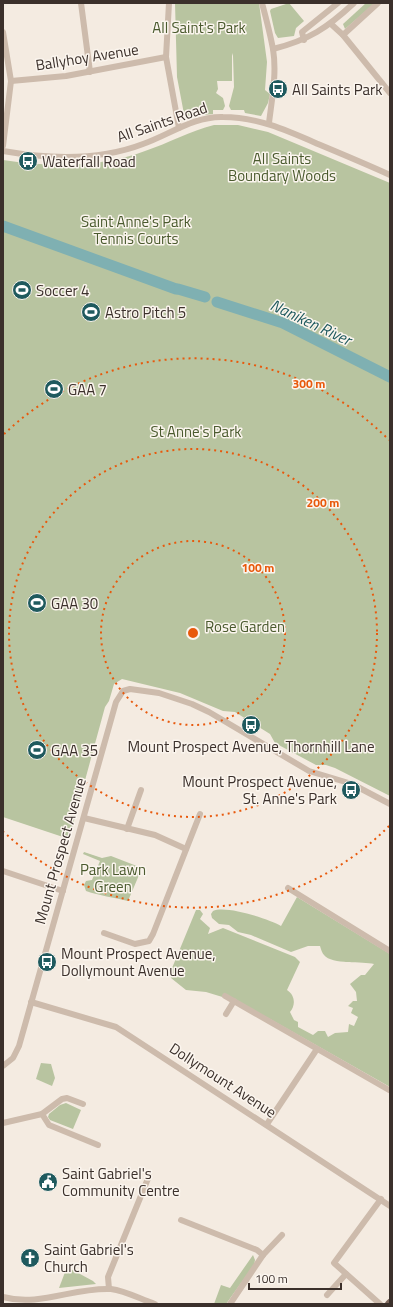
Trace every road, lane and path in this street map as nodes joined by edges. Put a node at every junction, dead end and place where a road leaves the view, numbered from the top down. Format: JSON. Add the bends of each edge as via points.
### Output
{"nodes":[{"id":1,"x":81,"y":3,"type":"edge"},
{"id":2,"x":169,"y":3,"type":"edge"},
{"id":3,"x":262,"y":3,"type":"edge"},
{"id":4,"x":338,"y":3,"type":"edge"},
{"id":5,"x":354,"y":3,"type":"edge"},
{"id":6,"x":378,"y":3,"type":"edge"},
{"id":7,"x":331,"y":24,"type":"junction"},
{"id":8,"x":3,"y":32,"type":"edge"},
{"id":9,"x":343,"y":34,"type":"junction"},
{"id":10,"x":304,"y":40,"type":"junction"},
{"id":11,"x":273,"y":49,"type":"junction"},
{"id":12,"x":166,"y":56,"type":"junction"},
{"id":13,"x":90,"y":72,"type":"junction"},
{"id":14,"x":11,"y":81,"type":"junction"},
{"id":15,"x":390,"y":93,"type":"edge"},
{"id":16,"x":269,"y":123,"type":"junction"},
{"id":17,"x":179,"y":128,"type":"junction"},
{"id":18,"x":3,"y":146,"type":"edge"},
{"id":19,"x":3,"y":151,"type":"edge"},
{"id":20,"x":390,"y":175,"type":"edge"},
{"id":21,"x":141,"y":790,"type":"dead end"},
{"id":22,"x":390,"y":804,"type":"edge"},
{"id":23,"x":200,"y":814,"type":"dead end"},
{"id":24,"x":84,"y":818,"type":"junction"},
{"id":25,"x":127,"y":829,"type":"junction"},
{"id":26,"x":186,"y":849,"type":"junction"},
{"id":27,"x":3,"y":871,"type":"edge"},
{"id":28,"x":288,"y":888,"type":"dead end"},
{"id":29,"x":63,"y":891,"type":"junction"},
{"id":30,"x":104,"y":932,"type":"dead end"},
{"id":31,"x":390,"y":951,"type":"edge"},
{"id":32,"x":225,"y":996,"type":"dead end"},
{"id":33,"x":31,"y":1002,"type":"junction"},
{"id":34,"x":234,"y":1002,"type":"junction"},
{"id":35,"x":226,"y":1014,"type":"dead end"},
{"id":36,"x":317,"y":1049,"type":"junction"},
{"id":37,"x":3,"y":1066,"type":"edge"},
{"id":38,"x":374,"y":1082,"type":"junction"},
{"id":39,"x":370,"y":1088,"type":"dead end"},
{"id":40,"x":389,"y":1090,"type":"dead end"},
{"id":41,"x":83,"y":1104,"type":"dead end"},
{"id":42,"x":42,"y":1114,"type":"junction"},
{"id":43,"x":3,"y":1123,"type":"edge"},
{"id":44,"x":267,"y":1124,"type":"junction"},
{"id":45,"x":98,"y":1145,"type":"dead end"},
{"id":46,"x":149,"y":1176,"type":"dead end"},
{"id":47,"x":381,"y":1199,"type":"junction"},
{"id":48,"x":390,"y":1206,"type":"edge"},
{"id":49,"x":182,"y":1220,"type":"dead end"},
{"id":50,"x":282,"y":1234,"type":"dead end"},
{"id":51,"x":263,"y":1256,"type":"junction"},
{"id":52,"x":346,"y":1274,"type":"junction"},
{"id":53,"x":109,"y":1289,"type":"junction"},
{"id":54,"x":327,"y":1295,"type":"dead end"},
{"id":55,"x":3,"y":1297,"type":"edge"},
{"id":56,"x":155,"y":1304,"type":"edge"},
{"id":57,"x":230,"y":1304,"type":"edge"},
{"id":58,"x":380,"y":1304,"type":"edge"}],
"edges":[{"from":1,"to":13,"type":"street"},
{"from":2,"to":12,"type":"street"},
{"from":3,"to":11,"type":"street"},
{"from":4,"to":10,"type":"street","via":[[302,32]]},
{"from":5,"to":7,"type":"street"},
{"from":6,"to":9,"type":"street"},
{"from":7,"to":9,"type":"street"},
{"from":7,"to":10,"type":"street"},
{"from":8,"to":14,"type":"street"},
{"from":9,"to":15,"type":"street"},
{"from":10,"to":11,"type":"street"},
{"from":11,"to":16,"type":"street","via":[[274,80]]},
{"from":12,"to":13,"type":"street","name":"Ballyhoy Avenue"},
{"from":12,"to":17,"type":"street"},
{"from":13,"to":14,"type":"street","name":"Ballyhoy Avenue"},
{"from":14,"to":18,"type":"street"},
{"from":16,"to":17,"type":"street","name":"All Saints Road","via":[[221,116]]},
{"from":16,"to":20,"type":"street","name":"All Saints Road"},
{"from":17,"to":19,"type":"street","name":"All Saints Road","via":[[142,145],[95,155],[41,156]]},
{"from":21,"to":25,"type":"street"},
{"from":22,"to":24,"type":"street","name":"Mount Prospect Avenue","via":[[352,784],[309,771],[192,704],[130,689],[123,691],[116,702]]},
{"from":23,"to":26,"type":"street"},
{"from":24,"to":25,"type":"street"},
{"from":24,"to":29,"type":"street","name":"Mount Prospect Avenue"},
{"from":25,"to":26,"type":"street","via":[[155,836]]},
{"from":26,"to":30,"type":"street","via":[[149,941],[135,944]]},
{"from":27,"to":29,"type":"street"},
{"from":28,"to":31,"type":"street"},
{"from":29,"to":33,"type":"street","name":"Mount Prospect Avenue"},
{"from":32,"to":34,"type":"street"},
{"from":33,"to":37,"type":"street","name":"Mount Prospect Avenue","via":[[19,1046],[13,1058]]},
{"from":33,"to":44,"type":"street","name":"Dollymount Avenue","via":[[116,1027]]},
{"from":34,"to":35,"type":"street"},
{"from":34,"to":36,"type":"street"},
{"from":36,"to":38,"type":"street"},
{"from":36,"to":44,"type":"street"},
{"from":38,"to":39,"type":"street"},
{"from":38,"to":40,"type":"street"},
{"from":41,"to":42,"type":"street","via":[[67,1098],[62,1099]]},
{"from":42,"to":43,"type":"street"},
{"from":42,"to":45,"type":"street","via":[[49,1125]]},
{"from":44,"to":47,"type":"street","name":"Dollymount Avenue"},
{"from":46,"to":53,"type":"street","via":[[108,1277]]},
{"from":47,"to":48,"type":"street","name":"Dollymount Avenue"},
{"from":47,"to":52,"type":"street","via":[[334,1263]]},
{"from":49,"to":51,"type":"street","via":[[257,1250]]},
{"from":50,"to":51,"type":"street"},
{"from":51,"to":57,"type":"street"},
{"from":52,"to":54,"type":"street"},
{"from":52,"to":58,"type":"street"},
{"from":53,"to":55,"type":"street","via":[[25,1301]]},
{"from":53,"to":56,"type":"street"}]}
